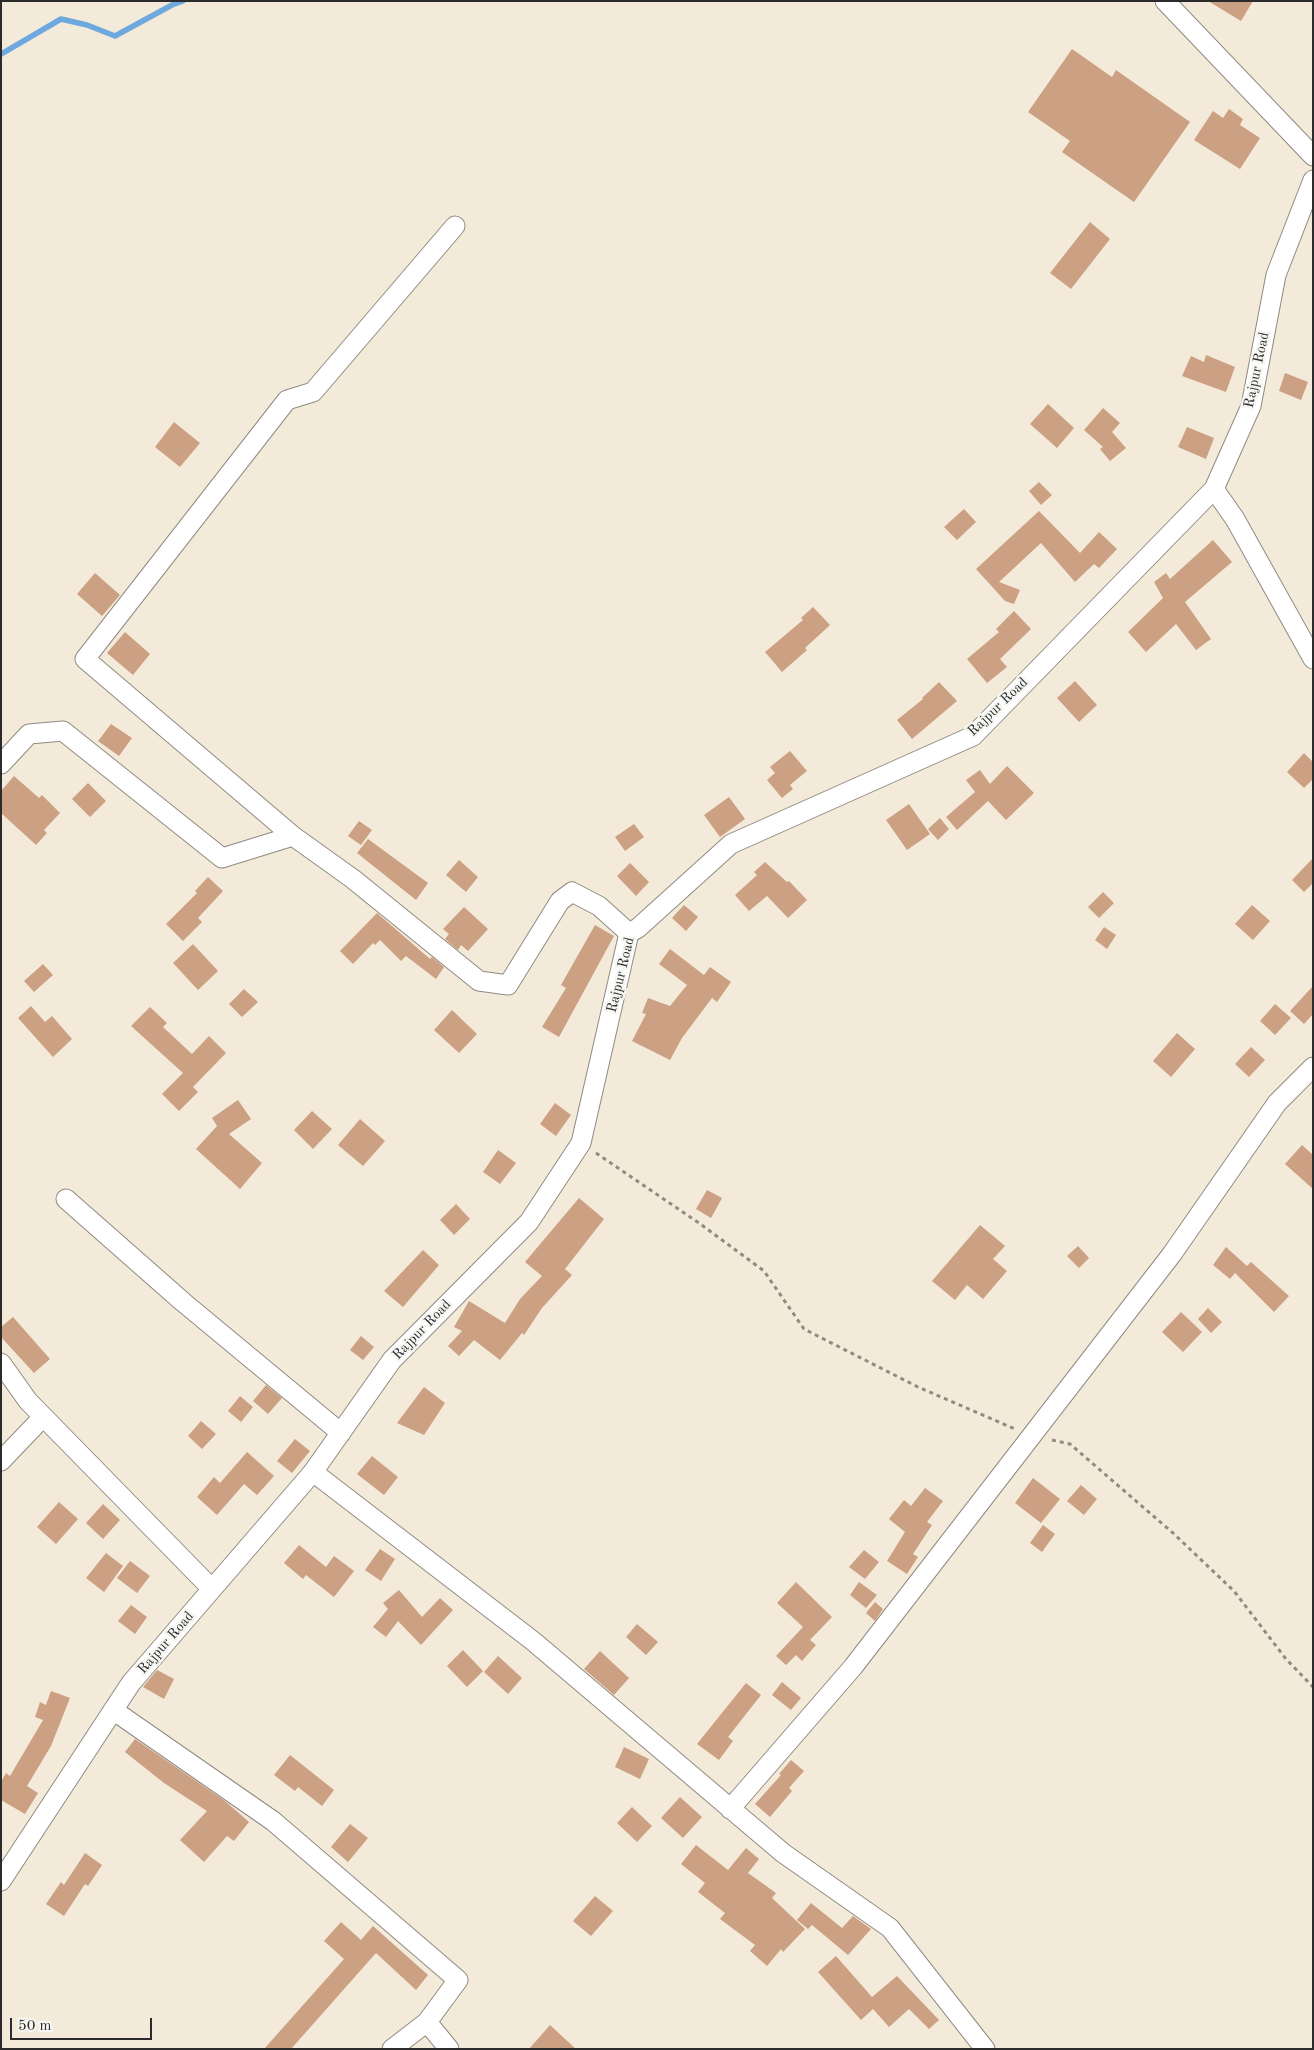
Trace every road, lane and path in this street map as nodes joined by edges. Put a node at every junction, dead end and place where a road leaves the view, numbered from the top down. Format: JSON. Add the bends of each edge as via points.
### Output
{"nodes":[{"id":1,"x":1165,"y":1,"type":"edge"},
{"id":2,"x":1313,"y":156,"type":"edge"},
{"id":3,"x":1313,"y":180,"type":"edge"},
{"id":4,"x":455,"y":226,"type":"dead end"},
{"id":5,"x":1214,"y":489,"type":"junction"},
{"id":6,"x":1313,"y":659,"type":"edge"},
{"id":7,"x":1,"y":764,"type":"edge"},
{"id":8,"x":292,"y":836,"type":"junction"},
{"id":9,"x":629,"y":933,"type":"junction"},
{"id":10,"x":1313,"y":1067,"type":"edge"},
{"id":11,"x":582,"y":1143,"type":"junction"},
{"id":12,"x":66,"y":1199,"type":"dead end"},
{"id":13,"x":1,"y":1363,"type":"edge"},
{"id":14,"x":43,"y":1417,"type":"junction"},
{"id":15,"x":341,"y":1433,"type":"junction"},
{"id":16,"x":1031,"y":1436,"type":"junction"},
{"id":17,"x":1,"y":1461,"type":"edge"},
{"id":18,"x":313,"y":1472,"type":"junction"},
{"id":19,"x":212,"y":1589,"type":"junction"},
{"id":20,"x":1313,"y":1687,"type":"edge"},
{"id":21,"x":113,"y":1710,"type":"junction"},
{"id":22,"x":730,"y":1808,"type":"junction"},
{"id":23,"x":1,"y":1880,"type":"edge"},
{"id":24,"x":427,"y":2022,"type":"junction"},
{"id":25,"x":392,"y":2049,"type":"edge"},
{"id":26,"x":449,"y":2049,"type":"edge"},
{"id":27,"x":985,"y":2049,"type":"edge"}],
"edges":[{"from":1,"to":2,"type":"street"},
{"from":3,"to":5,"type":"street","name":"Rajpur Road","via":[[1276,275],[1251,406]]},
{"from":4,"to":8,"type":"street","via":[[313,392],[287,400],[84,659]]},
{"from":5,"to":6,"type":"street","via":[[1235,519]]},
{"from":5,"to":9,"type":"street","name":"Rajpur Road","via":[[973,736],[731,844]]},
{"from":7,"to":8,"type":"street","via":[[29,734],[63,731],[222,858]]},
{"from":8,"to":9,"type":"street","via":[[352,879],[480,981],[508,985],[560,901],[572,892],[599,906]]},
{"from":9,"to":11,"type":"street","name":"Rajpur Road"},
{"from":10,"to":16,"type":"street","via":[[1277,1103],[1172,1254]]},
{"from":11,"to":15,"type":"street","name":"Rajpur Road","via":[[529,1222],[392,1360]]},
{"from":11,"to":16,"type":"path","via":[[764,1271],[804,1329],[918,1387]]},
{"from":12,"to":15,"type":"street"},
{"from":13,"to":14,"type":"street","via":[[28,1402]]},
{"from":14,"to":17,"type":"street"},
{"from":14,"to":19,"type":"street"},
{"from":15,"to":18,"type":"street","name":"Rajpur Road"},
{"from":16,"to":20,"type":"path","via":[[1070,1444],[1172,1532],[1234,1591],[1286,1659]]},
{"from":16,"to":22,"type":"street","via":[[853,1667]]},
{"from":18,"to":19,"type":"street","name":"Rajpur Road"},
{"from":18,"to":22,"type":"street","via":[[533,1641]]},
{"from":19,"to":21,"type":"street","name":"Rajpur Road","via":[[131,1683]]},
{"from":21,"to":23,"type":"street","name":"Rajpur Road"},
{"from":21,"to":24,"type":"street","via":[[273,1820],[458,1980]]},
{"from":22,"to":27,"type":"street","via":[[783,1853],[890,1928]]},
{"from":24,"to":25,"type":"street"},
{"from":24,"to":26,"type":"street"}]}
